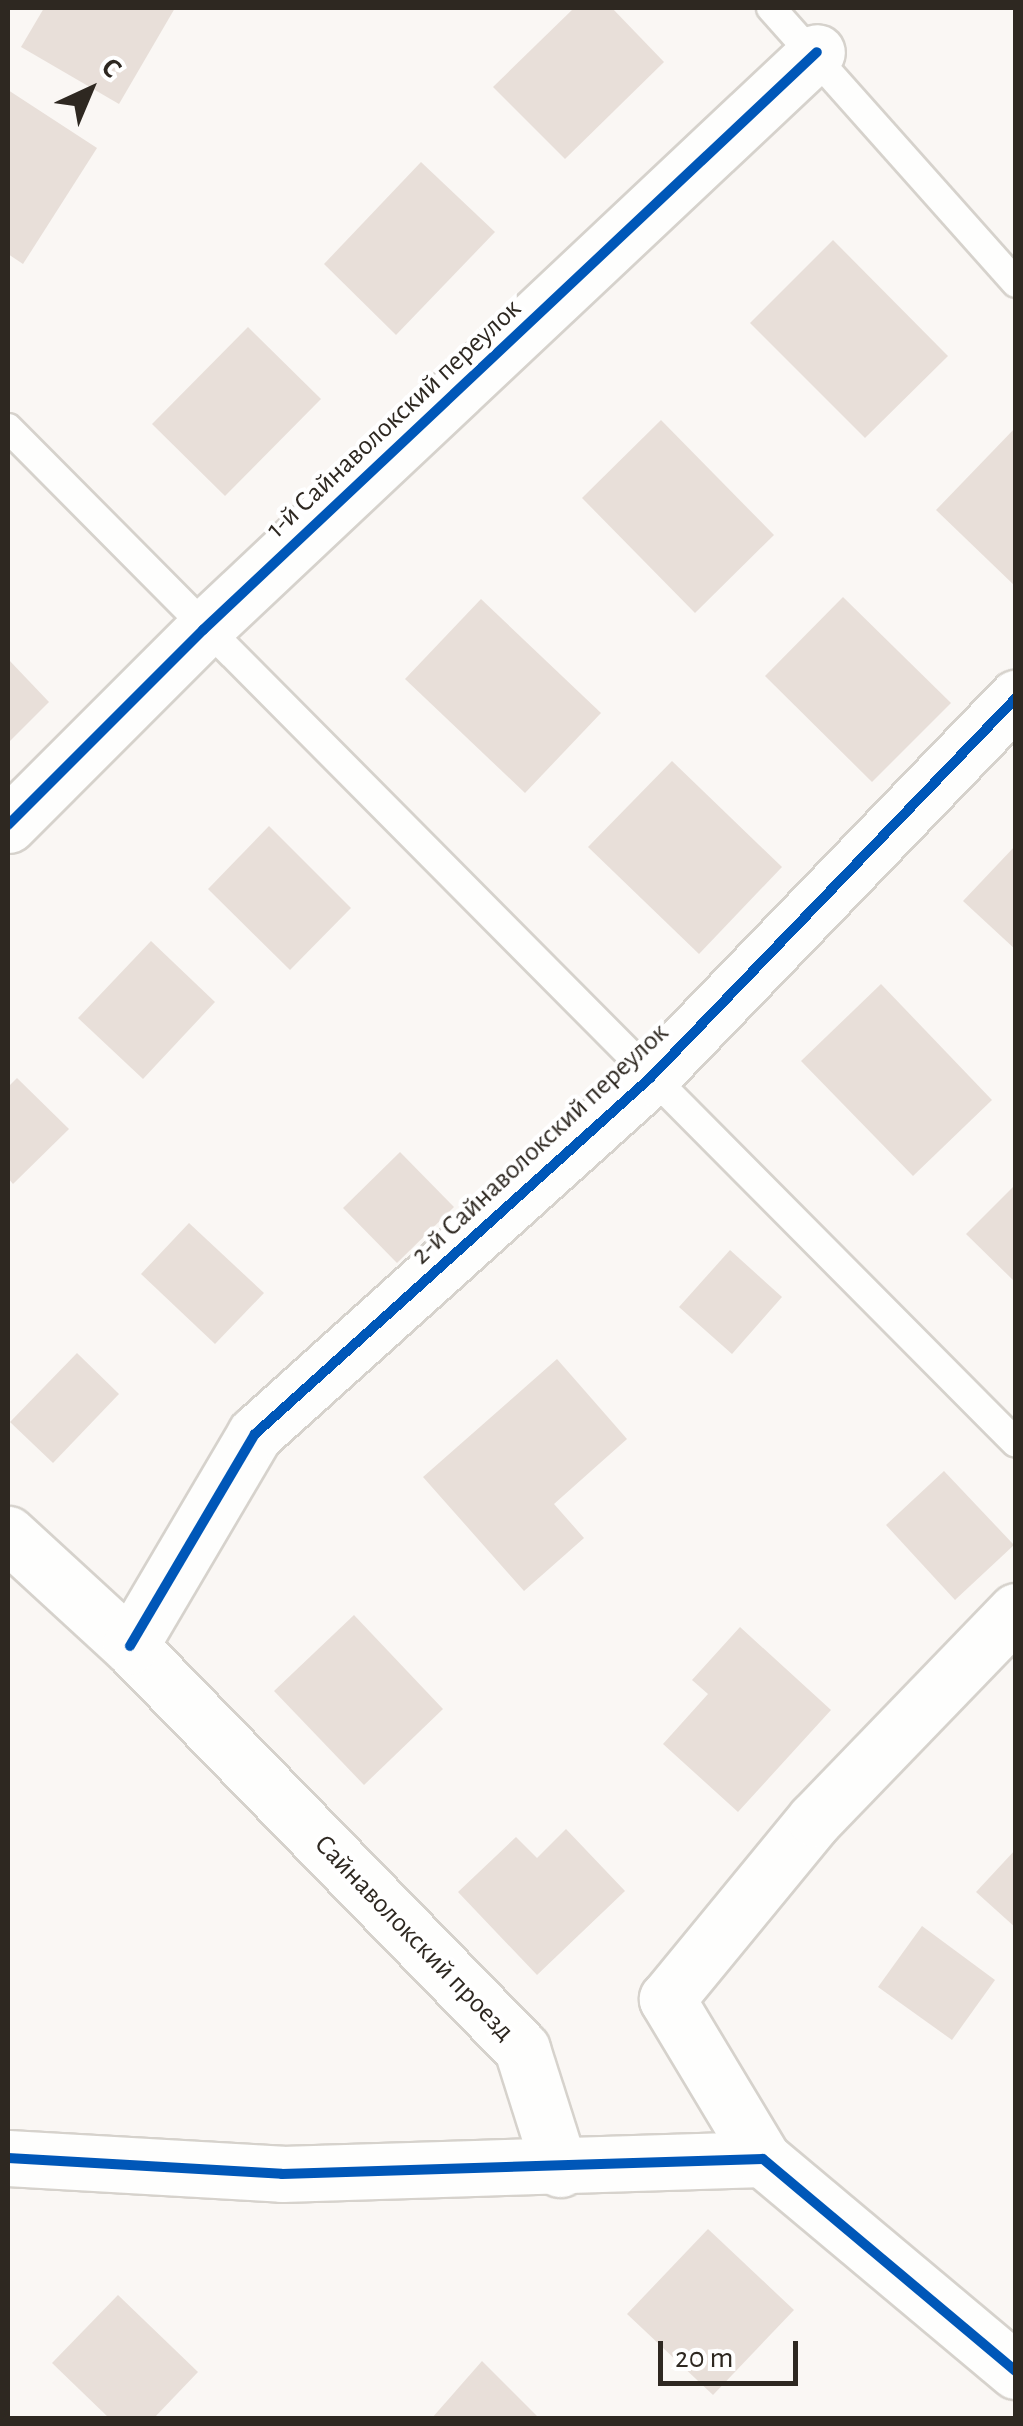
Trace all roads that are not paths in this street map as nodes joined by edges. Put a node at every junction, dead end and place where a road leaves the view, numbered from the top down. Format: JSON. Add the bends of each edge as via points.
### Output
{"nodes":[{"id":1,"x":772,"y":8,"type":"edge"},
{"id":2,"x":817,"y":52,"type":"junction"},
{"id":3,"x":1016,"y":283,"type":"edge"},
{"id":4,"x":8,"y":428,"type":"edge"},
{"id":5,"x":203,"y":630,"type":"junction"},
{"id":6,"x":1016,"y":698,"type":"edge"},
{"id":7,"x":8,"y":825,"type":"edge"},
{"id":8,"x":650,"y":1078,"type":"junction"},
{"id":9,"x":1016,"y":1443,"type":"edge"},
{"id":10,"x":8,"y":1534,"type":"edge"},
{"id":11,"x":1016,"y":1611,"type":"edge"},
{"id":12,"x":130,"y":1646,"type":"junction"},
{"id":13,"x":8,"y":2158,"type":"edge"},
{"id":14,"x":763,"y":2159,"type":"junction"},
{"id":15,"x":560,"y":2169,"type":"junction"},
{"id":16,"x":1016,"y":2371,"type":"edge"}],
"edges":[{"from":1,"to":2,"type":"lane"},
{"from":2,"to":3,"type":"lane"},
{"from":2,"to":5,"type":"street","name":"1-й Сайнаволокский переулок"},
{"from":4,"to":5,"type":"lane"},
{"from":5,"to":7,"type":"street","name":"1-й Сайнаволокский переулок"},
{"from":5,"to":8,"type":"lane"},
{"from":6,"to":8,"type":"street","name":"2-й Сайнаволокский переулок"},
{"from":8,"to":9,"type":"lane"},
{"from":8,"to":12,"type":"street","name":"2-й Сайнаволокский переулок","via":[[255,1434]]},
{"from":10,"to":12,"type":"street","name":"Сайнаволокский проезд"},
{"from":11,"to":14,"type":"street","via":[[815,1819],[667,2000]]},
{"from":12,"to":15,"type":"street","name":"Сайнаволокский проезд","via":[[522,2050]]},
{"from":13,"to":15,"type":"street","via":[[282,2174]]},
{"from":14,"to":15,"type":"street"},
{"from":14,"to":16,"type":"street"}]}
